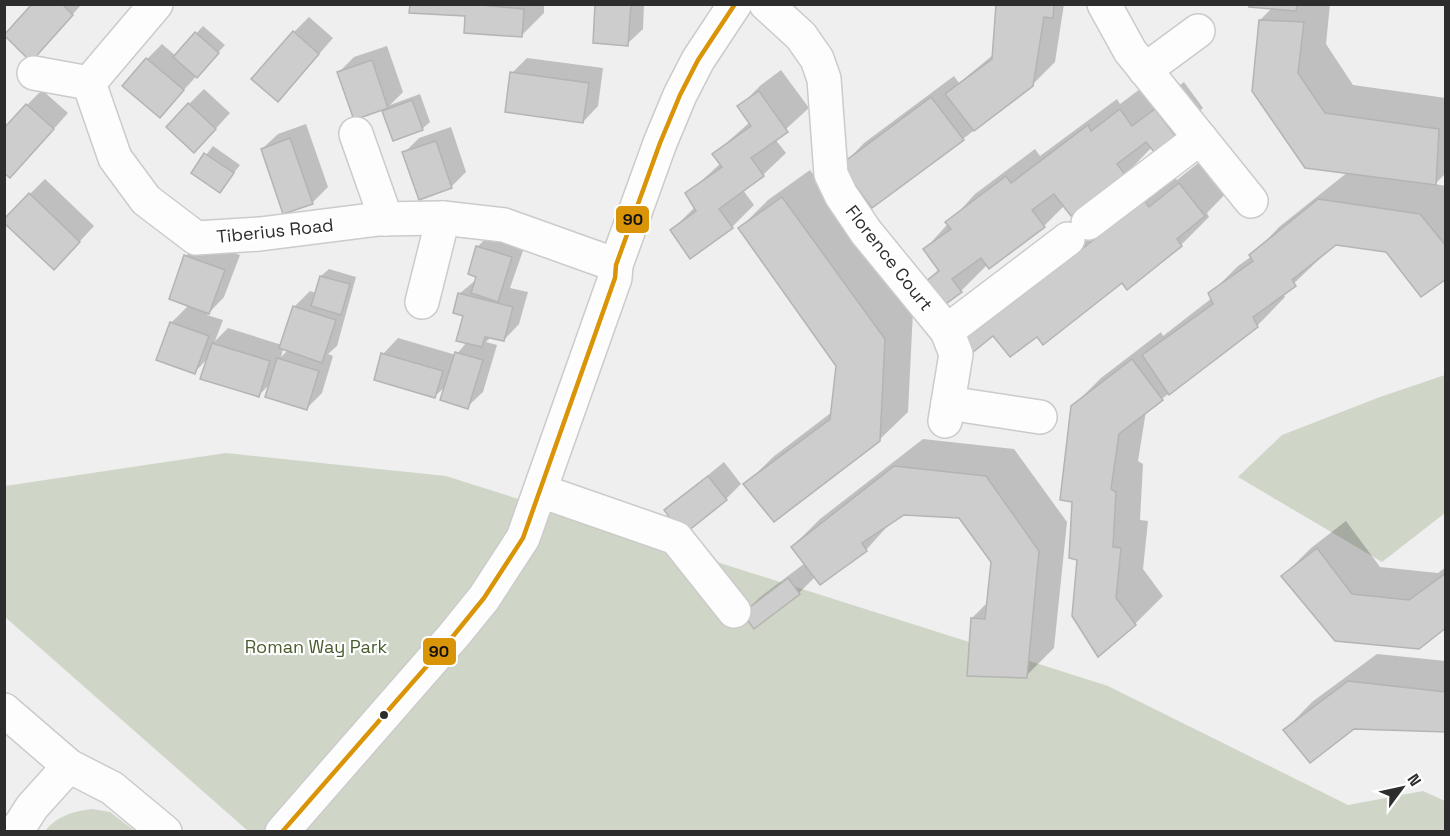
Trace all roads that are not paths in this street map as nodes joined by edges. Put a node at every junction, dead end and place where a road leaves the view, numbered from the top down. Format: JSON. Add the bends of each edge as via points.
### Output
{"nodes":[{"id":1,"x":735,"y":4,"type":"edge"},
{"id":2,"x":766,"y":4,"type":"edge"},
{"id":3,"x":1104,"y":4,"type":"edge"},
{"id":4,"x":147,"y":16,"type":"edge"},
{"id":5,"x":1198,"y":31,"type":"dead end"},
{"id":6,"x":1145,"y":70,"type":"junction"},
{"id":7,"x":34,"y":73,"type":"dead end"},
{"id":8,"x":89,"y":83,"type":"junction"},
{"id":9,"x":356,"y":134,"type":"dead end"},
{"id":10,"x":1200,"y":138,"type":"junction"},
{"id":11,"x":1251,"y":201,"type":"dead end"},
{"id":12,"x":443,"y":218,"type":"junction"},
{"id":13,"x":386,"y":219,"type":"junction"},
{"id":14,"x":616,"y":265,"type":"junction"},
{"id":15,"x":422,"y":302,"type":"dead end"},
{"id":16,"x":947,"y":331,"type":"junction"},
{"id":17,"x":1040,"y":417,"type":"dead end"},
{"id":18,"x":541,"y":491,"type":"junction"},
{"id":19,"x":734,"y":611,"type":"dead end"},
{"id":20,"x":4,"y":710,"type":"edge"},
{"id":21,"x":69,"y":766,"type":"junction"},
{"id":22,"x":16,"y":831,"type":"edge"},
{"id":23,"x":165,"y":831,"type":"edge"},
{"id":24,"x":282,"y":831,"type":"edge"}],
"edges":[{"from":1,"to":14,"type":"street","via":[[680,95]]},
{"from":2,"to":16,"type":"street","name":"Florence Court","via":[[801,36],[817,59],[824,79],[831,174],[841,195],[866,232]]},
{"from":3,"to":6,"type":"street"},
{"from":4,"to":8,"type":"street"},
{"from":5,"to":6,"type":"street"},
{"from":6,"to":10,"type":"street"},
{"from":7,"to":8,"type":"street"},
{"from":8,"to":13,"type":"street","name":"Tiberius Road","via":[[115,158],[146,200],[196,238]]},
{"from":9,"to":13,"type":"street"},
{"from":10,"to":11,"type":"street"},
{"from":10,"to":16,"type":"street"},
{"from":12,"to":13,"type":"street","name":"Tiberius Road"},
{"from":12,"to":14,"type":"street","name":"Tiberius Road","via":[[504,225]]},
{"from":12,"to":15,"type":"street"},
{"from":14,"to":18,"type":"street","via":[[615,278]]},
{"from":16,"to":17,"type":"street","name":"Florence Court","via":[[956,354],[947,412]]},
{"from":18,"to":19,"type":"street","via":[[676,538]]},
{"from":18,"to":24,"type":"street","via":[[523,538],[484,598]]},
{"from":20,"to":21,"type":"street"},
{"from":21,"to":22,"type":"street"},
{"from":21,"to":23,"type":"street","via":[[112,789]]}]}
